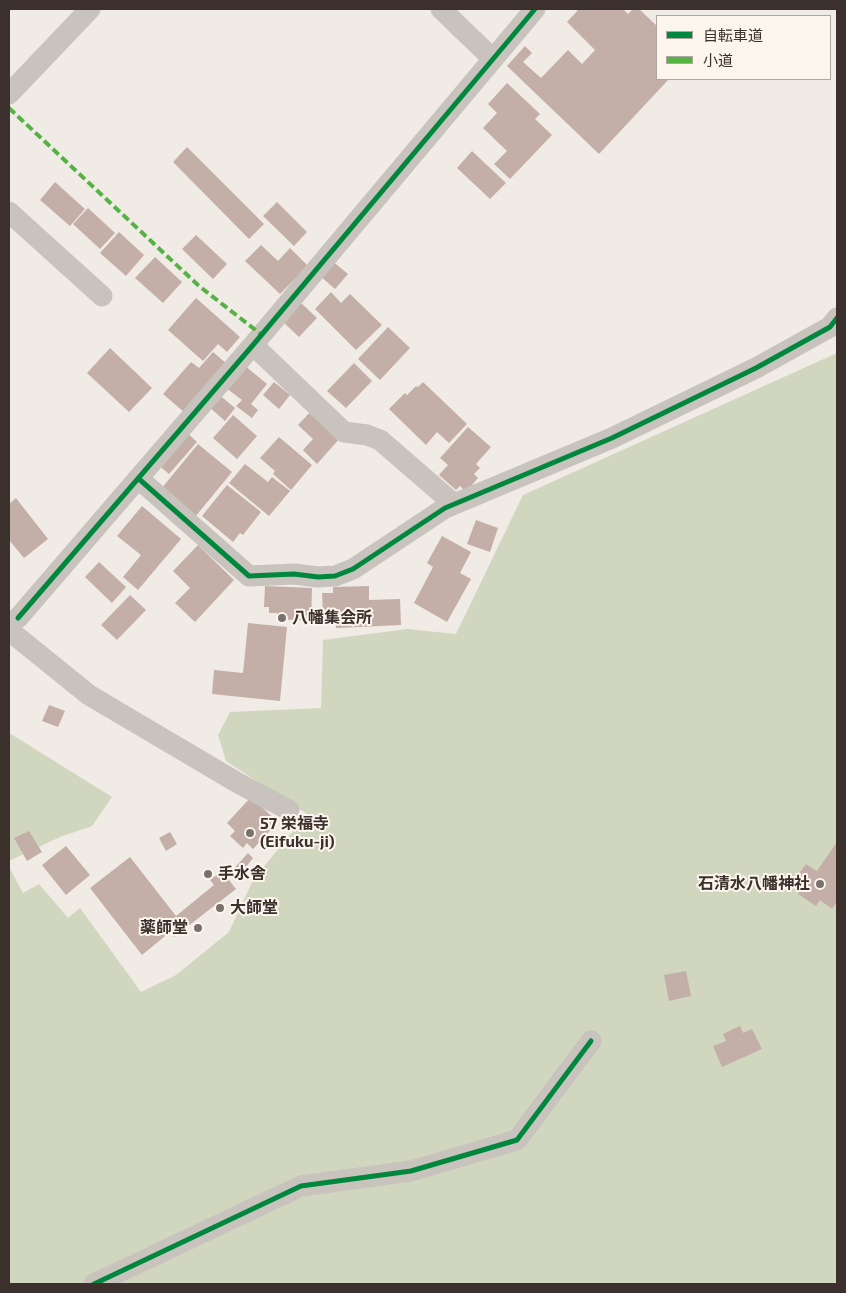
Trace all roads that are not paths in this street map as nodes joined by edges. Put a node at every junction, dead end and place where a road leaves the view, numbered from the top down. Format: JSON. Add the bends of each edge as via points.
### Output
{"nodes":[{"id":1,"x":90,"y":9,"type":"edge"},
{"id":2,"x":441,"y":9,"type":"edge"},
{"id":3,"x":535,"y":9,"type":"edge"},
{"id":4,"x":493,"y":59,"type":"junction"},
{"id":5,"x":9,"y":94,"type":"edge"},
{"id":6,"x":9,"y":212,"type":"edge"},
{"id":7,"x":102,"y":296,"type":"dead end"},
{"id":8,"x":837,"y":318,"type":"edge"},
{"id":9,"x":253,"y":345,"type":"junction"},
{"id":10,"x":139,"y":480,"type":"junction"},
{"id":11,"x":454,"y":504,"type":"junction"},
{"id":12,"x":12,"y":622,"type":"edge"},
{"id":13,"x":289,"y":810,"type":"dead end"},
{"id":14,"x":591,"y":1041,"type":"dead end"},
{"id":15,"x":94,"y":1284,"type":"edge"}],
"edges":[{"from":1,"to":5,"type":"street"},
{"from":2,"to":4,"type":"street"},
{"from":3,"to":4,"type":"street"},
{"from":4,"to":9,"type":"street"},
{"from":6,"to":7,"type":"street"},
{"from":8,"to":11,"type":"street","via":[[830,327],[756,368],[612,438]]},
{"from":9,"to":10,"type":"street"},
{"from":9,"to":11,"type":"street","via":[[344,432],[380,440]]},
{"from":10,"to":11,"type":"street","via":[[249,576],[335,576],[353,569]]},
{"from":10,"to":12,"type":"street"},
{"from":12,"to":13,"type":"street","via":[[89,694],[238,784]]},
{"from":14,"to":15,"type":"street","via":[[517,1140],[411,1171],[301,1186]]}]}
